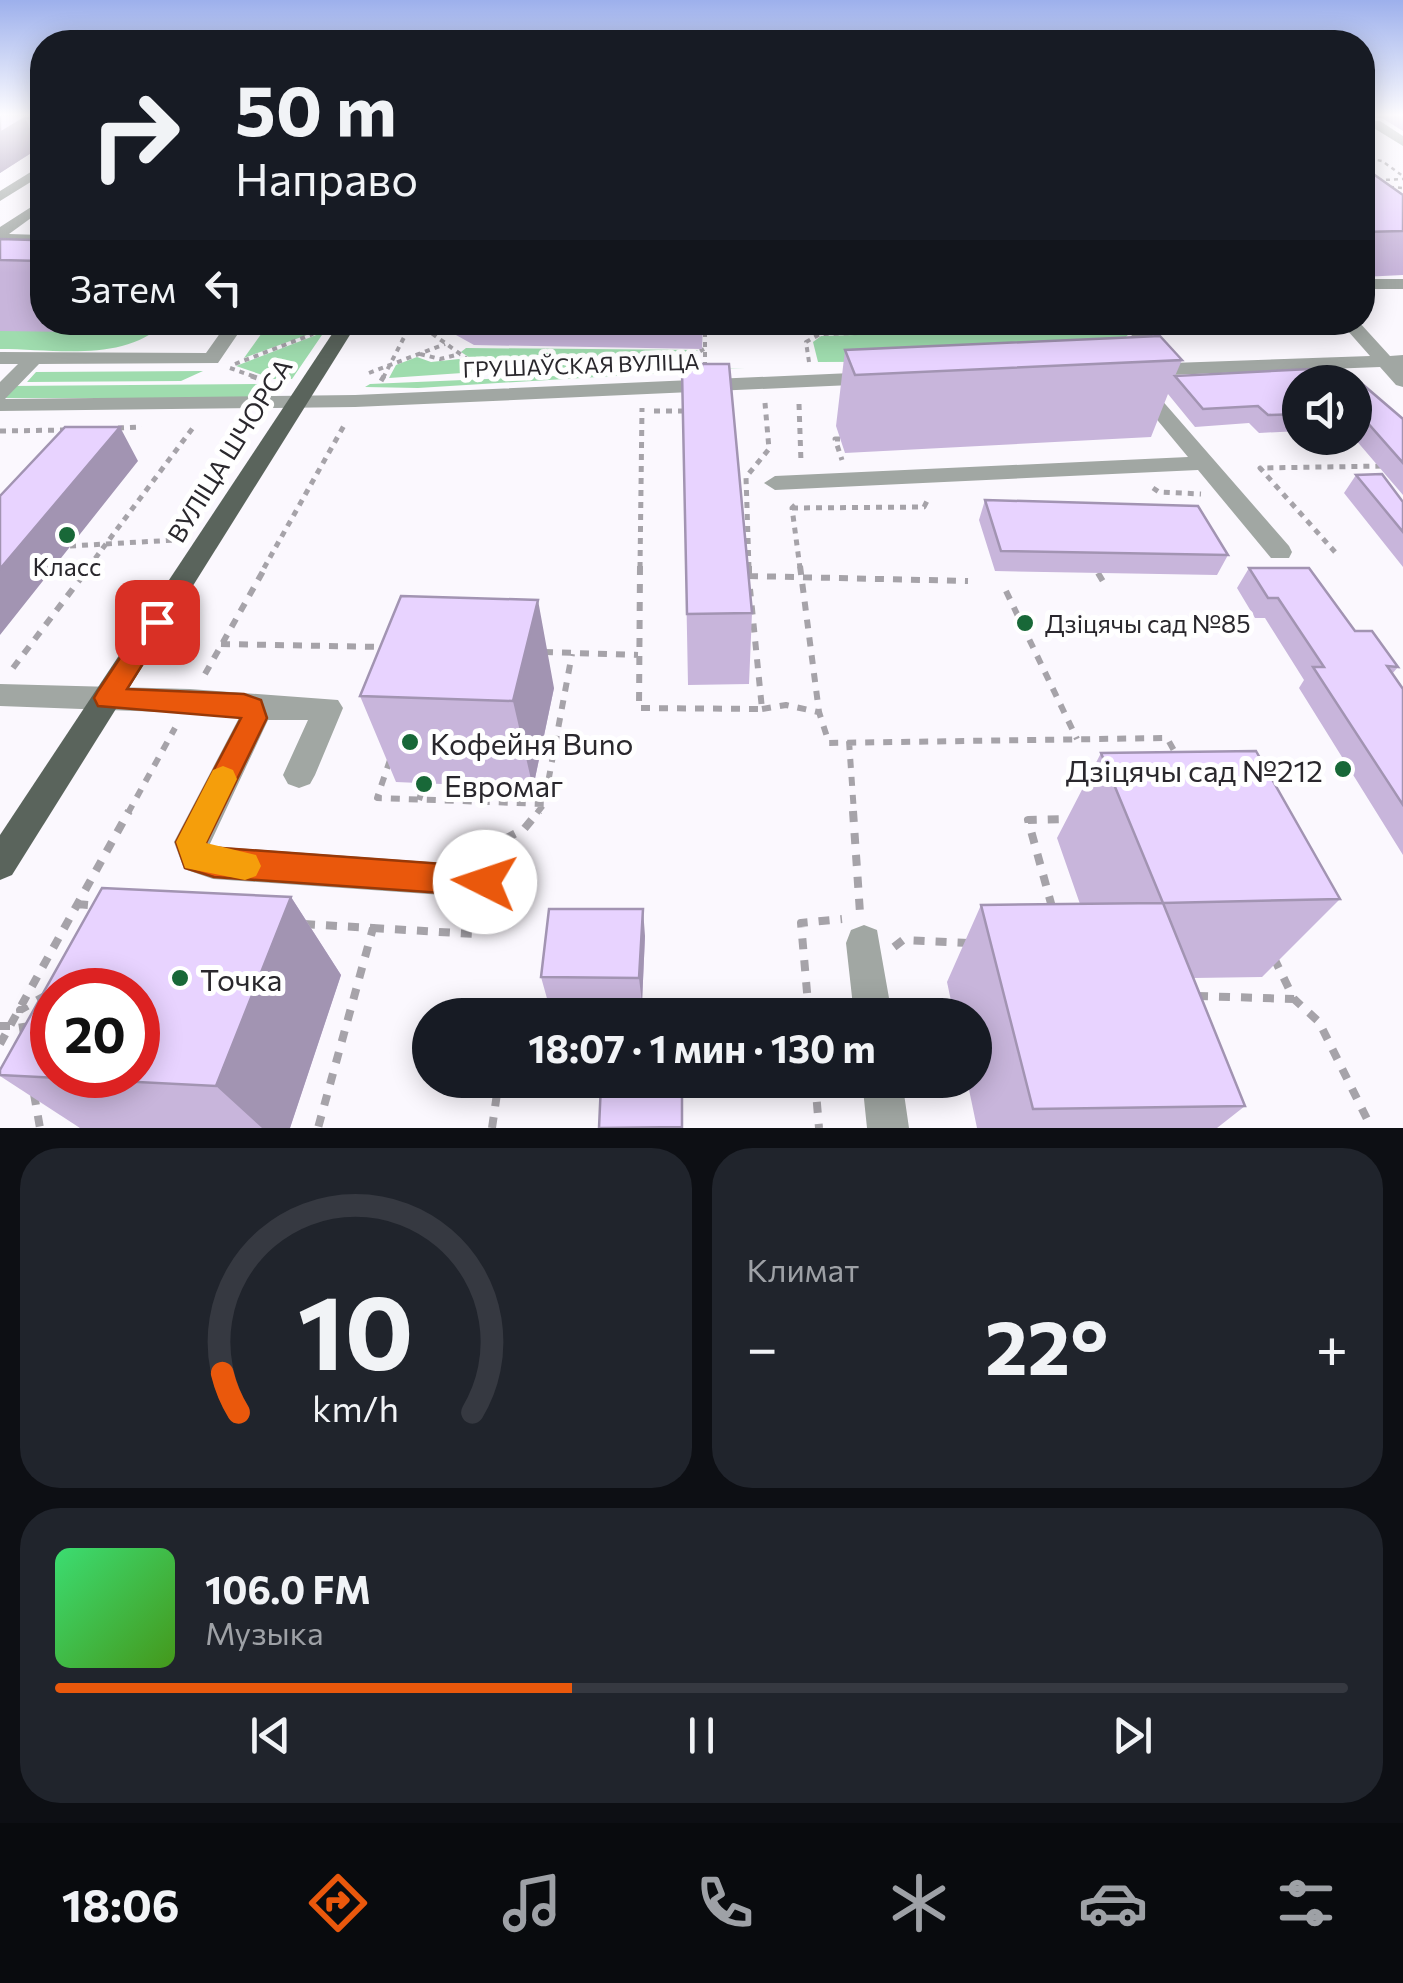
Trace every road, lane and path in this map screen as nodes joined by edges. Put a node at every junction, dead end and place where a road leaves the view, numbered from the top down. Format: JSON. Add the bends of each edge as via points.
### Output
{"nodes":[{"id":1,"x":1403,"y":177,"type":"edge"},
{"id":2,"x":1375,"y":178,"type":"edge"},
{"id":3,"x":0,"y":179,"type":"edge"},
{"id":4,"x":30,"y":180,"type":"edge"},
{"id":5,"x":1375,"y":181,"type":"edge"},
{"id":6,"x":1380,"y":181,"type":"junction"},
{"id":7,"x":30,"y":182,"type":"edge"},
{"id":8,"x":1403,"y":188,"type":"edge"},
{"id":9,"x":0,"y":197,"type":"edge"},
{"id":10,"x":30,"y":213,"type":"edge"},
{"id":11,"x":0,"y":237,"type":"edge"},
{"id":12,"x":30,"y":246,"type":"edge"},
{"id":13,"x":1375,"y":284,"type":"edge"},
{"id":14,"x":1403,"y":284,"type":"edge"},
{"id":15,"x":228,"y":335,"type":"edge"},
{"id":16,"x":312,"y":335,"type":"edge"},
{"id":17,"x":341,"y":335,"type":"edge"},
{"id":18,"x":407,"y":335,"type":"edge"},
{"id":19,"x":433,"y":335,"type":"edge"},
{"id":20,"x":704,"y":335,"type":"edge"},
{"id":21,"x":818,"y":335,"type":"edge"},
{"id":22,"x":1144,"y":335,"type":"edge"},
{"id":23,"x":1364,"y":335,"type":"edge"},
{"id":24,"x":446,"y":344,"type":"junction"},
{"id":25,"x":1132,"y":347,"type":"junction"},
{"id":26,"x":704,"y":348,"type":"junction"},
{"id":27,"x":420,"y":354,"type":"junction"},
{"id":28,"x":460,"y":354,"type":"junction"},
{"id":29,"x":0,"y":358,"type":"edge"},
{"id":30,"x":34,"y":358,"type":"junction"},
{"id":31,"x":1395,"y":362,"type":"edge"},
{"id":32,"x":809,"y":365,"type":"dead end"},
{"id":33,"x":389,"y":366,"type":"junction"},
{"id":34,"x":228,"y":367,"type":"dead end"},
{"id":35,"x":705,"y":367,"type":"edge"},
{"id":36,"x":672,"y":368,"type":"dead end"},
{"id":37,"x":1153,"y":369,"type":"junction"},
{"id":38,"x":1114,"y":371,"type":"junction"},
{"id":39,"x":369,"y":373,"type":"dead end"},
{"id":40,"x":490,"y":376,"type":"dead end"},
{"id":41,"x":890,"y":378,"type":"edge"},
{"id":42,"x":381,"y":381,"type":"dead end"},
{"id":43,"x":1403,"y":381,"type":"edge"},
{"id":44,"x":763,"y":391,"type":"dead end"},
{"id":45,"x":0,"y":394,"type":"edge"},
{"id":46,"x":642,"y":397,"type":"dead end"},
{"id":47,"x":299,"y":402,"type":"junction"},
{"id":48,"x":816,"y":404,"type":"dead end"},
{"id":49,"x":0,"y":405,"type":"edge"},
{"id":50,"x":765,"y":406,"type":"junction"},
{"id":51,"x":748,"y":407,"type":"dead end"},
{"id":52,"x":642,"y":409,"type":"junction"},
{"id":53,"x":698,"y":410,"type":"edge"},
{"id":54,"x":348,"y":420,"type":"dead end"},
{"id":55,"x":196,"y":424,"type":"junction"},
{"id":56,"x":210,"y":424,"type":"dead end"},
{"id":57,"x":158,"y":426,"type":"dead end"},
{"id":58,"x":176,"y":426,"type":"dead end"},
{"id":59,"x":101,"y":428,"type":"edge"},
{"id":60,"x":82,"y":430,"type":"edge"},
{"id":61,"x":0,"y":431,"type":"edge"},
{"id":62,"x":840,"y":439,"type":"dead end"},
{"id":63,"x":840,"y":454,"type":"dead end"},
{"id":64,"x":1204,"y":463,"type":"junction"},
{"id":65,"x":1403,"y":466,"type":"edge"},
{"id":66,"x":934,"y":478,"type":"junction"},
{"id":67,"x":775,"y":483,"type":"dead end"},
{"id":68,"x":802,"y":483,"type":"junction"},
{"id":69,"x":792,"y":508,"type":"junction"},
{"id":70,"x":189,"y":540,"type":"dead end"},
{"id":71,"x":108,"y":544,"type":"junction"},
{"id":72,"x":70,"y":546,"type":"dead end"},
{"id":73,"x":1280,"y":552,"type":"dead end"},
{"id":74,"x":1335,"y":552,"type":"dead end"},
{"id":75,"x":1098,"y":572,"type":"dead end"},
{"id":76,"x":749,"y":576,"type":"junction"},
{"id":77,"x":803,"y":577,"type":"junction"},
{"id":78,"x":968,"y":581,"type":"dead end"},
{"id":79,"x":1107,"y":588,"type":"dead end"},
{"id":80,"x":1006,"y":591,"type":"dead end"},
{"id":81,"x":222,"y":644,"type":"junction"},
{"id":82,"x":391,"y":648,"type":"edge"},
{"id":83,"x":536,"y":652,"type":"edge"},
{"id":84,"x":572,"y":653,"type":"junction"},
{"id":85,"x":640,"y":655,"type":"junction"},
{"id":86,"x":4,"y":685,"type":"edge"},
{"id":87,"x":108,"y":698,"type":"junction"},
{"id":88,"x":190,"y":701,"type":"junction"},
{"id":89,"x":251,"y":708,"type":"junction"},
{"id":90,"x":762,"y":710,"type":"junction"},
{"id":91,"x":819,"y":712,"type":"junction"},
{"id":92,"x":1077,"y":740,"type":"junction"},
{"id":93,"x":849,"y":741,"type":"junction"},
{"id":94,"x":396,"y":742,"type":"edge"},
{"id":95,"x":1183,"y":769,"type":"edge"},
{"id":96,"x":299,"y":776,"type":"dead end"},
{"id":97,"x":424,"y":784,"type":"dead end"},
{"id":98,"x":418,"y":800,"type":"junction"},
{"id":99,"x":544,"y":804,"type":"junction"},
{"id":100,"x":1082,"y":819,"type":"dead end"},
{"id":101,"x":0,"y":864,"type":"edge"},
{"id":102,"x":485,"y":882,"type":"junction"},
{"id":103,"x":77,"y":904,"type":"junction"},
{"id":104,"x":114,"y":908,"type":"edge"},
{"id":105,"x":1053,"y":909,"type":"edge"},
{"id":106,"x":300,"y":924,"type":"dead end"},
{"id":107,"x":373,"y":928,"type":"junction"},
{"id":108,"x":870,"y":938,"type":"junction"},
{"id":109,"x":974,"y":943,"type":"dead end"},
{"id":110,"x":1270,"y":949,"type":"edge"},
{"id":111,"x":1179,"y":995,"type":"edge"},
{"id":112,"x":808,"y":998,"type":"edge"},
{"id":113,"x":872,"y":998,"type":"edge"},
{"id":114,"x":1294,"y":999,"type":"junction"},
{"id":115,"x":30,"y":1004,"type":"edge"},
{"id":116,"x":20,"y":1010,"type":"junction"},
{"id":117,"x":5,"y":1026,"type":"edge"},
{"id":118,"x":0,"y":1044,"type":"edge"},
{"id":119,"x":26,"y":1044,"type":"edge"},
{"id":120,"x":35,"y":1098,"type":"edge"},
{"id":121,"x":496,"y":1098,"type":"edge"},
{"id":122,"x":816,"y":1098,"type":"edge"},
{"id":123,"x":884,"y":1098,"type":"edge"},
{"id":124,"x":1369,"y":1123,"type":"dead end"},
{"id":125,"x":40,"y":1128,"type":"edge"},
{"id":126,"x":318,"y":1128,"type":"edge"},
{"id":127,"x":492,"y":1128,"type":"edge"},
{"id":128,"x":819,"y":1128,"type":"edge"},
{"id":129,"x":888,"y":1128,"type":"edge"}],
"edges":[{"from":1,"to":6,"type":"path"},
{"from":2,"to":6,"type":"path"},
{"from":3,"to":4,"type":"street"},
{"from":5,"to":6,"type":"path"},
{"from":6,"to":8,"type":"path"},
{"from":7,"to":9,"type":"street"},
{"from":10,"to":11,"type":"street"},
{"from":11,"to":12,"type":"street"},
{"from":13,"to":14,"type":"street"},
{"from":15,"to":30,"type":"street","via":[[211,359]]},
{"from":16,"to":34,"type":"path"},
{"from":17,"to":47,"type":"main road","name":"ВУЛІЦА ШЧОРСА"},
{"from":18,"to":33,"type":"path"},
{"from":19,"to":24,"type":"path"},
{"from":20,"to":26,"type":"path"},
{"from":21,"to":32,"type":"path","via":[[806,342]]},
{"from":22,"to":25,"type":"street"},
{"from":23,"to":31,"type":"street"},
{"from":24,"to":27,"type":"path"},
{"from":24,"to":28,"type":"path"},
{"from":25,"to":37,"type":"street"},
{"from":25,"to":38,"type":"street"},
{"from":26,"to":35,"type":"path"},
{"from":26,"to":36,"type":"path"},
{"from":27,"to":28,"type":"path"},
{"from":27,"to":33,"type":"path"},
{"from":28,"to":40,"type":"path"},
{"from":29,"to":30,"type":"street"},
{"from":30,"to":45,"type":"street"},
{"from":31,"to":37,"type":"street"},
{"from":31,"to":43,"type":"street"},
{"from":33,"to":39,"type":"path"},
{"from":33,"to":42,"type":"path"},
{"from":37,"to":38,"type":"street"},
{"from":38,"to":64,"type":"street"},
{"from":41,"to":47,"type":"street","name":"ГРУШАЎСКАЯ ВУЛІЦА"},
{"from":44,"to":50,"type":"path"},
{"from":46,"to":52,"type":"path"},
{"from":47,"to":49,"type":"street","name":"ГРУШАЎСКАЯ ВУЛІЦА"},
{"from":47,"to":87,"type":"main road","name":"ВУЛІЦА ШЧОРСА"},
{"from":48,"to":68,"type":"path","via":[[798,404]]},
{"from":50,"to":51,"type":"path"},
{"from":50,"to":76,"type":"path","via":[[769,449],[746,477]]},
{"from":52,"to":53,"type":"path"},
{"from":52,"to":85,"type":"path"},
{"from":54,"to":81,"type":"path"},
{"from":55,"to":56,"type":"path"},
{"from":55,"to":58,"type":"path"},
{"from":55,"to":71,"type":"path"},
{"from":57,"to":59,"type":"path"},
{"from":60,"to":61,"type":"path"},
{"from":62,"to":63,"type":"path"},
{"from":64,"to":66,"type":"street"},
{"from":64,"to":73,"type":"street"},
{"from":65,"to":74,"type":"path","via":[[1260,468]]},
{"from":66,"to":68,"type":"street"},
{"from":66,"to":69,"type":"path","via":[[924,506]]},
{"from":67,"to":68,"type":"street"},
{"from":68,"to":69,"type":"path","via":[[802,497]]},
{"from":69,"to":77,"type":"path"},
{"from":70,"to":71,"type":"path"},
{"from":71,"to":72,"type":"path"},
{"from":71,"to":86,"type":"path"},
{"from":75,"to":79,"type":"path"},
{"from":76,"to":77,"type":"path"},
{"from":76,"to":90,"type":"path"},
{"from":77,"to":78,"type":"path"},
{"from":77,"to":91,"type":"path"},
{"from":80,"to":92,"type":"path"},
{"from":81,"to":82,"type":"path"},
{"from":81,"to":88,"type":"path"},
{"from":83,"to":84,"type":"path"},
{"from":84,"to":85,"type":"path"},
{"from":84,"to":99,"type":"path"},
{"from":85,"to":90,"type":"path","via":[[639,708]]},
{"from":86,"to":87,"type":"street"},
{"from":87,"to":88,"type":"street"},
{"from":87,"to":101,"type":"main road","name":"ВУЛІЦА ШЧОРСА"},
{"from":88,"to":89,"type":"street"},
{"from":88,"to":103,"type":"path"},
{"from":89,"to":96,"type":"street","via":[[328,708]]},
{"from":89,"to":102,"type":"street","via":[[254,718],[191,842],[196,858]]},
{"from":90,"to":91,"type":"path","via":[[786,705]]},
{"from":91,"to":93,"type":"path","via":[[829,742]]},
{"from":92,"to":93,"type":"path"},
{"from":92,"to":95,"type":"path","via":[[1167,738]]},
{"from":93,"to":108,"type":"path"},
{"from":94,"to":98,"type":"path","via":[[377,798]]},
{"from":97,"to":98,"type":"path"},
{"from":98,"to":99,"type":"path"},
{"from":99,"to":102,"type":"path","via":[[524,828],[492,845]]},
{"from":100,"to":105,"type":"path","via":[[1028,820]]},
{"from":102,"to":107,"type":"path","via":[[474,934]]},
{"from":103,"to":104,"type":"path"},
{"from":103,"to":116,"type":"path"},
{"from":106,"to":107,"type":"path"},
{"from":107,"to":126,"type":"path"},
{"from":108,"to":109,"type":"path"},
{"from":108,"to":112,"type":"path","via":[[801,923]]},
{"from":108,"to":113,"type":"street"},
{"from":110,"to":114,"type":"path"},
{"from":111,"to":114,"type":"path"},
{"from":114,"to":124,"type":"path","via":[[1319,1022]]},
{"from":115,"to":116,"type":"path"},
{"from":116,"to":117,"type":"path"},
{"from":116,"to":119,"type":"path"},
{"from":117,"to":118,"type":"path"},
{"from":120,"to":125,"type":"path"},
{"from":121,"to":127,"type":"path"},
{"from":122,"to":128,"type":"path"},
{"from":123,"to":129,"type":"street"}]}
